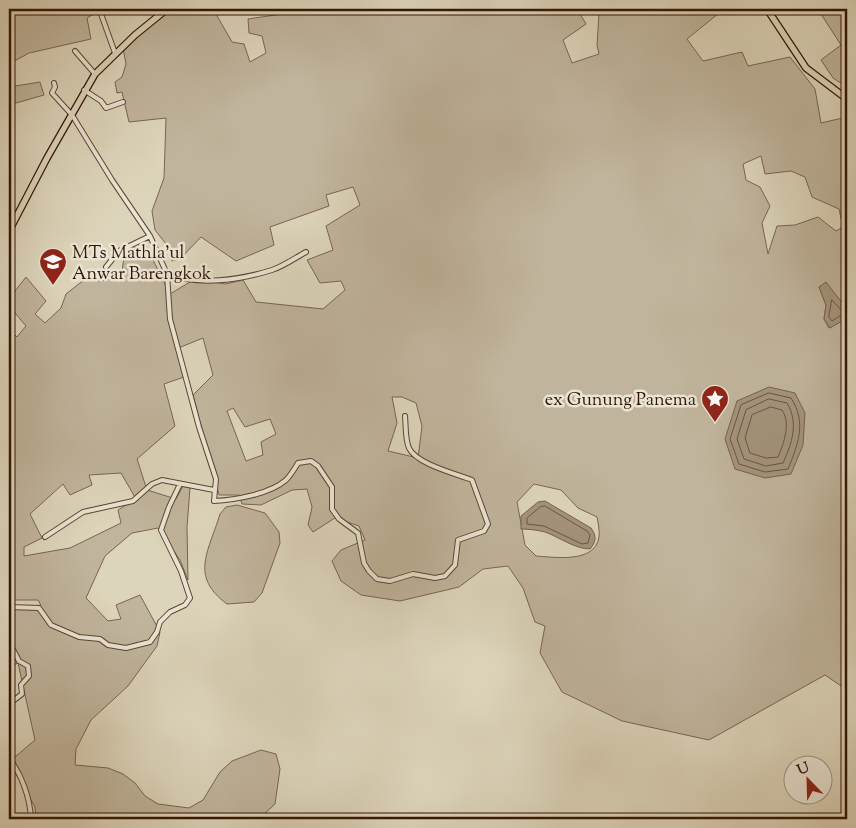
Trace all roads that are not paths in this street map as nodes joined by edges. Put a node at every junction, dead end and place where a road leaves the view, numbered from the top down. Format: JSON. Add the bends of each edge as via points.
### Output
{"nodes":[{"id":1,"x":167,"y":9,"type":"edge"},
{"id":2,"x":767,"y":9,"type":"edge"},
{"id":3,"x":101,"y":14,"type":"dead end"},
{"id":4,"x":75,"y":51,"type":"dead end"},
{"id":5,"x":115,"y":53,"type":"junction"},
{"id":6,"x":95,"y":74,"type":"junction"},
{"id":7,"x":54,"y":83,"type":"dead end"},
{"id":8,"x":84,"y":90,"type":"junction"},
{"id":9,"x":847,"y":99,"type":"edge"},
{"id":10,"x":123,"y":102,"type":"dead end"},
{"id":11,"x":72,"y":115,"type":"junction"},
{"id":12,"x":9,"y":215,"type":"edge"},
{"id":13,"x":10,"y":228,"type":"edge"},
{"id":14,"x":150,"y":236,"type":"junction"},
{"id":15,"x":306,"y":252,"type":"dead end"},
{"id":16,"x":106,"y":267,"type":"dead end"},
{"id":17,"x":168,"y":274,"type":"junction"},
{"id":18,"x":405,"y":416,"type":"dead end"},
{"id":19,"x":180,"y":484,"type":"junction"},
{"id":20,"x":214,"y":490,"type":"junction"},
{"id":21,"x":45,"y":537,"type":"dead end"},
{"id":22,"x":9,"y":607,"type":"edge"},
{"id":23,"x":9,"y":642,"type":"edge"},
{"id":24,"x":9,"y":704,"type":"edge"},
{"id":25,"x":9,"y":758,"type":"edge"},
{"id":26,"x":31,"y":819,"type":"edge"}],
"edges":[{"from":1,"to":5,"type":"main road"},
{"from":2,"to":9,"type":"main road","via":[[806,68]]},
{"from":3,"to":5,"type":"street"},
{"from":4,"to":6,"type":"street"},
{"from":5,"to":6,"type":"main road"},
{"from":6,"to":8,"type":"main road"},
{"from":7,"to":11,"type":"street","via":[[52,93]]},
{"from":8,"to":10,"type":"street","via":[[102,101],[106,108]]},
{"from":8,"to":11,"type":"main road"},
{"from":11,"to":13,"type":"main road"},
{"from":11,"to":14,"type":"street"},
{"from":12,"to":13,"type":"street"},
{"from":14,"to":16,"type":"street","via":[[119,251]]},
{"from":14,"to":17,"type":"street"},
{"from":15,"to":17,"type":"street","via":[[270,271],[239,277],[189,280]]},
{"from":17,"to":20,"type":"street","via":[[174,335],[214,471]]},
{"from":18,"to":20,"type":"street","via":[[411,451],[435,467],[472,480],[488,524],[484,531],[458,540],[455,565],[445,576],[435,578],[413,574],[383,581],[373,576],[364,563],[358,533],[336,516],[332,509],[332,487],[318,466],[311,462],[298,463],[285,481],[250,496],[214,501]]},
{"from":19,"to":20,"type":"street"},
{"from":19,"to":21,"type":"street","via":[[158,481],[133,501],[83,512]]},
{"from":19,"to":22,"type":"street","via":[[161,530],[190,598],[160,622],[150,642],[126,648],[108,645],[100,639],[79,637],[51,625],[39,608]]},
{"from":23,"to":24,"type":"street","via":[[19,661],[28,666],[29,676],[20,685],[22,694]]},
{"from":25,"to":26,"type":"street","via":[[18,771]]}]}
